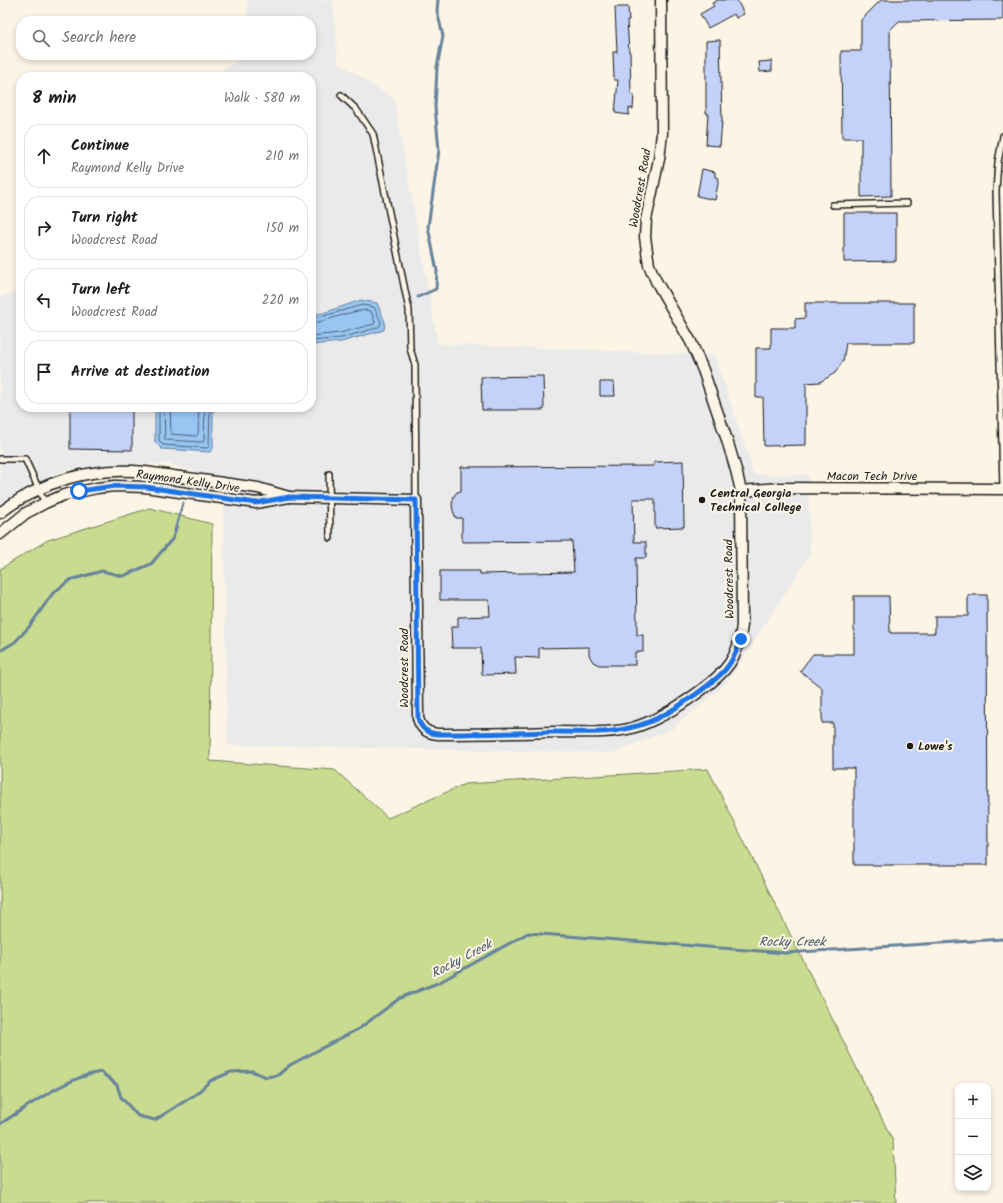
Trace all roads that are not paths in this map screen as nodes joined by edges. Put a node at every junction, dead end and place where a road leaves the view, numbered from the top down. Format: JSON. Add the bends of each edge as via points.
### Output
{"nodes":[{"id":1,"x":661,"y":0,"type":"edge"},
{"id":2,"x":341,"y":95,"type":"dead end"},
{"id":3,"x":1003,"y":136,"type":"edge"},
{"id":4,"x":907,"y":203,"type":"dead end"},
{"id":5,"x":833,"y":205,"type":"dead end"},
{"id":6,"x":0,"y":460,"type":"edge"},
{"id":7,"x":329,"y":474,"type":"dead end"},
{"id":8,"x":38,"y":489,"type":"junction"},
{"id":9,"x":1003,"y":490,"type":"edge"},
{"id":10,"x":741,"y":491,"type":"junction"},
{"id":11,"x":289,"y":497,"type":"junction"},
{"id":12,"x":329,"y":498,"type":"junction"},
{"id":13,"x":416,"y":500,"type":"junction"},
{"id":14,"x":45,"y":503,"type":"junction"},
{"id":15,"x":0,"y":513,"type":"edge"},
{"id":16,"x":0,"y":534,"type":"edge"},
{"id":17,"x":330,"y":538,"type":"dead end"}],
"edges":[{"from":1,"to":10,"type":"street","name":"Woodcrest Road","via":[[662,133],[646,220],[646,251],[656,281],[691,342],[703,370],[728,440]]},
{"from":2,"to":13,"type":"lane","via":[[356,109],[373,134],[409,310],[410,348],[415,365]]},
{"from":3,"to":9,"type":"lane","via":[[996,192]]},
{"from":4,"to":5,"type":"lane"},
{"from":6,"to":8,"type":"lane","via":[[25,459]]},
{"from":7,"to":12,"type":"lane"},
{"from":8,"to":11,"type":"street","name":"Raymond Kelly Drive","via":[[72,477],[131,470],[258,488]]},
{"from":8,"to":14,"type":"lane"},
{"from":8,"to":15,"type":"street","name":"Raymond Kelly Drive"},
{"from":9,"to":10,"type":"street","name":"Macon Tech Drive","via":[[779,488]]},
{"from":10,"to":13,"type":"street","name":"Woodcrest Road","via":[[742,625],[741,639],[730,665],[719,678],[655,720],[630,728],[601,732],[438,734],[430,733],[420,725],[417,702]]},
{"from":11,"to":12,"type":"street","name":"Raymond Kelly Drive"},
{"from":11,"to":14,"type":"street","name":"Raymond Kelly Drive","via":[[256,503],[146,487],[115,486],[79,491]]},
{"from":12,"to":13,"type":"street","name":"Raymond Kelly Drive"},
{"from":12,"to":17,"type":"lane"},
{"from":14,"to":16,"type":"street","name":"Raymond Kelly Drive","via":[[26,513]]}]}
